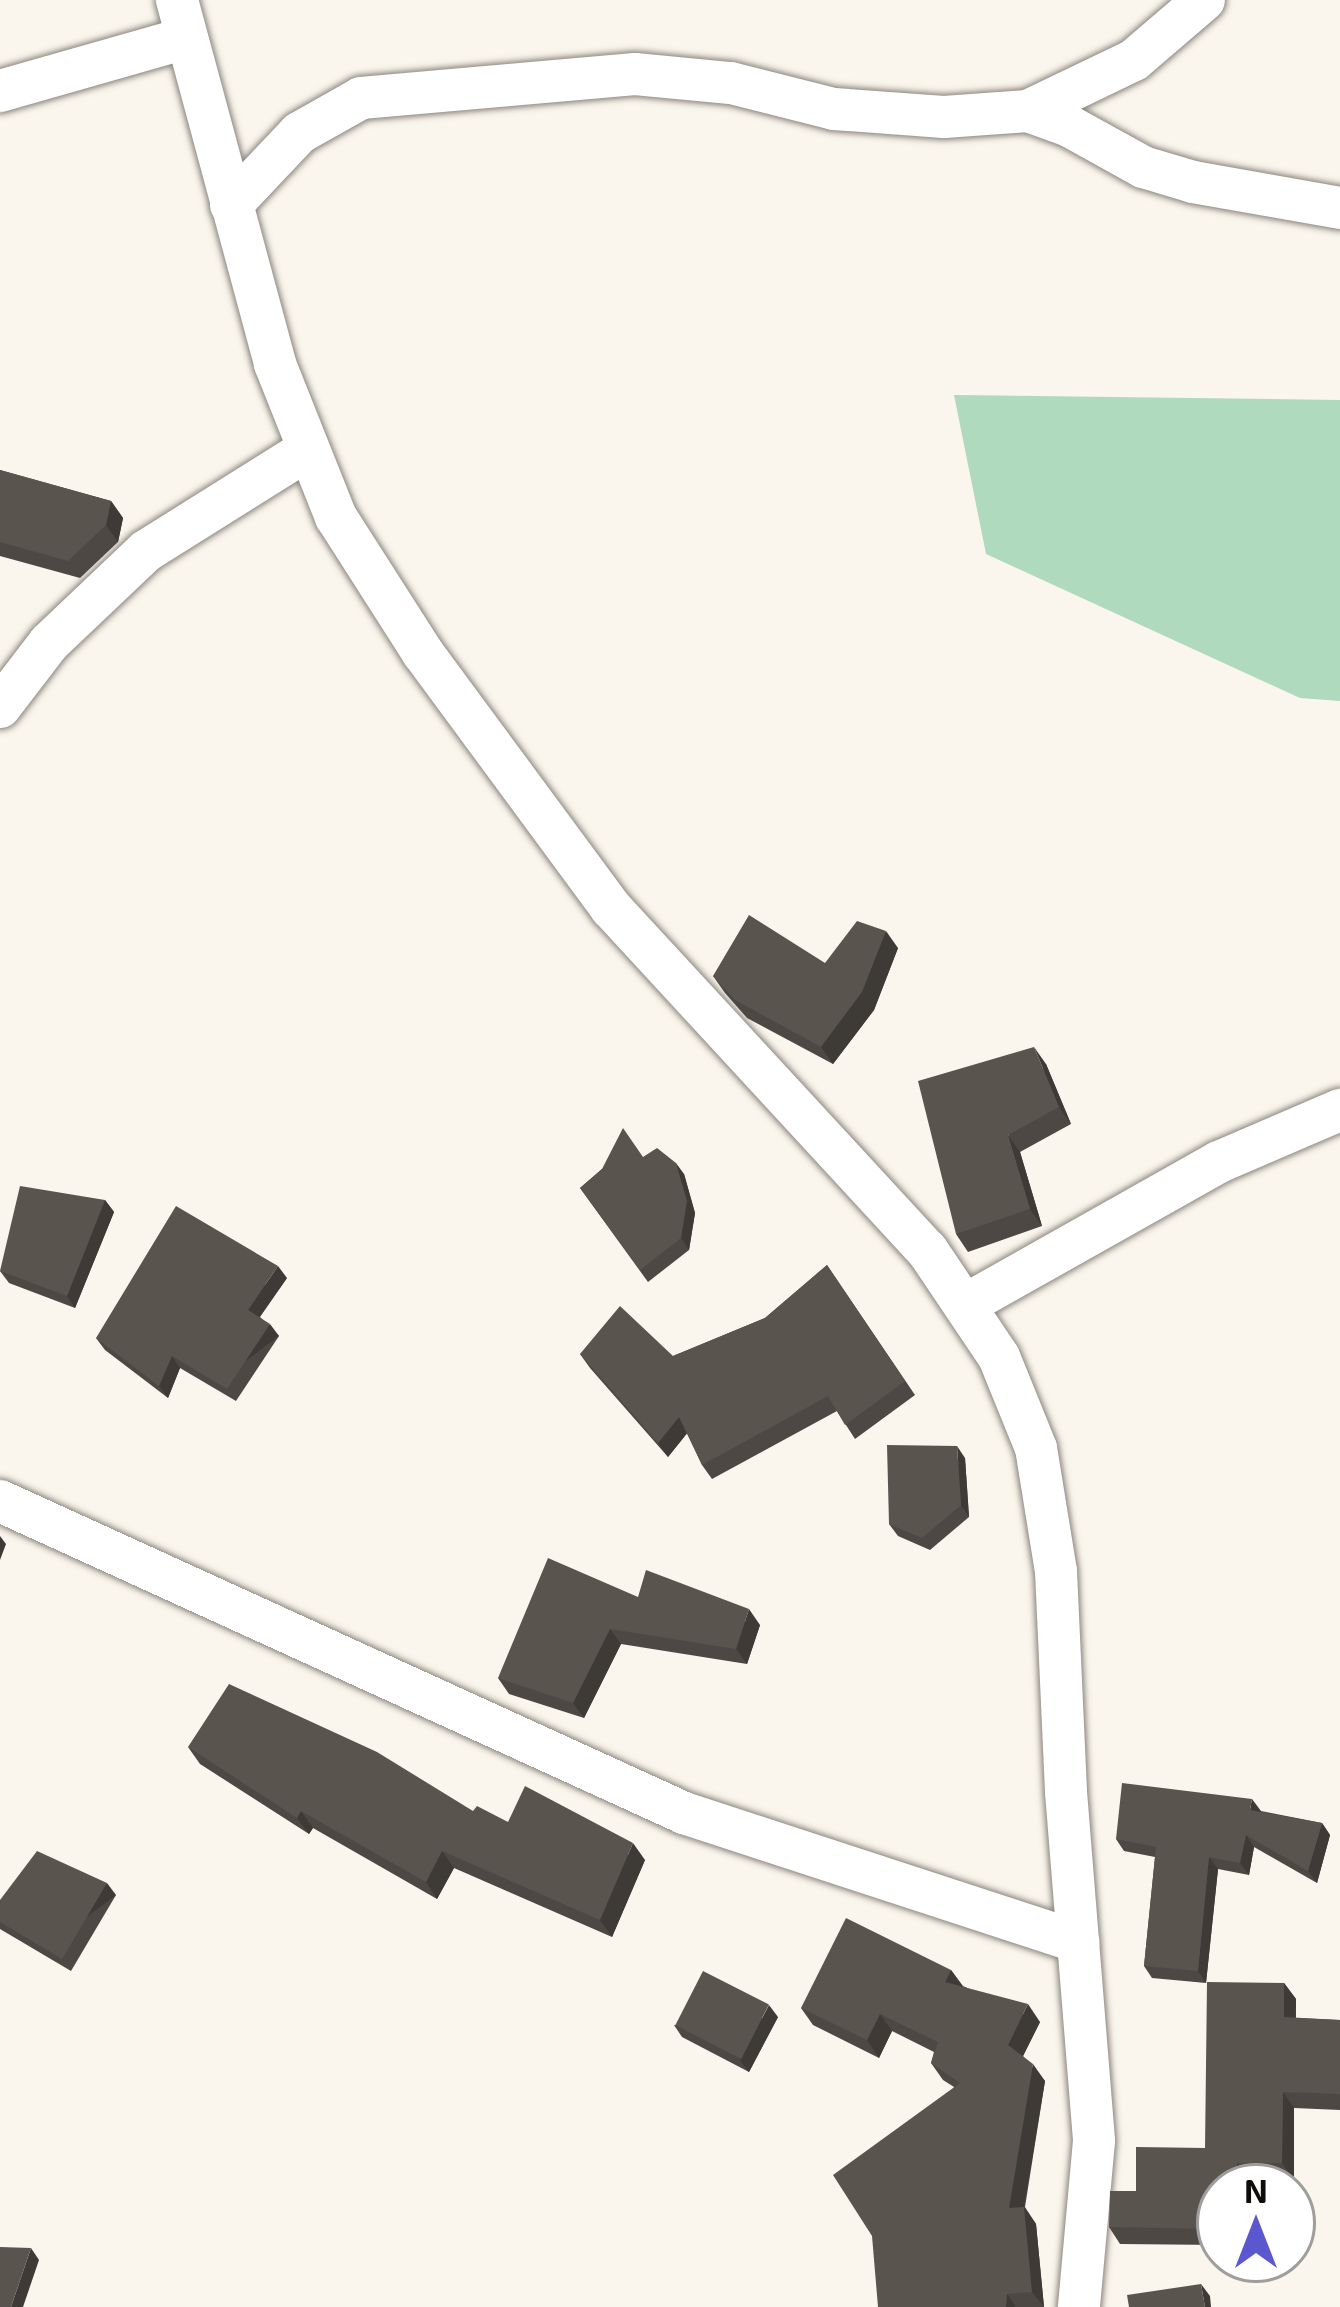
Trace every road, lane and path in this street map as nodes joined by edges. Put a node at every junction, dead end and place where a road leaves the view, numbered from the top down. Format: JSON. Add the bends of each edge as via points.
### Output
{"nodes":[{"id":1,"x":1204,"y":0,"type":"edge"},
{"id":2,"x":181,"y":19,"type":"edge"},
{"id":3,"x":0,"y":91,"type":"edge"},
{"id":4,"x":1028,"y":111,"type":"junction"},
{"id":5,"x":231,"y":205,"type":"junction"},
{"id":6,"x":1340,"y":208,"type":"edge"},
{"id":7,"x":307,"y":449,"type":"junction"},
{"id":8,"x":0,"y":707,"type":"edge"},
{"id":9,"x":1340,"y":1110,"type":"edge"},
{"id":10,"x":964,"y":1305,"type":"junction"},
{"id":11,"x":0,"y":1501,"type":"edge"},
{"id":12,"x":1078,"y":1942,"type":"junction"},
{"id":13,"x":1079,"y":2307,"type":"edge"}],
"edges":[{"from":1,"to":4,"type":"street","via":[[1134,60]]},
{"from":2,"to":3,"type":"street"},
{"from":2,"to":5,"type":"street"},
{"from":4,"to":5,"type":"street","via":[[944,117],[834,110],[730,83],[635,74],[361,98],[299,134]]},
{"from":4,"to":6,"type":"street","via":[[1143,167]]},
{"from":5,"to":7,"type":"street"},
{"from":7,"to":8,"type":"street","via":[[146,550],[49,643]]},
{"from":7,"to":10,"type":"street","via":[[335,517],[423,653],[611,908],[927,1250]]},
{"from":9,"to":10,"type":"street","via":[[1219,1162]]},
{"from":10,"to":12,"type":"street","via":[[999,1357],[1036,1448],[1056,1571]]},
{"from":11,"to":12,"type":"street","via":[[684,1814]]},
{"from":12,"to":13,"type":"street","via":[[1094,2141]]}]}
